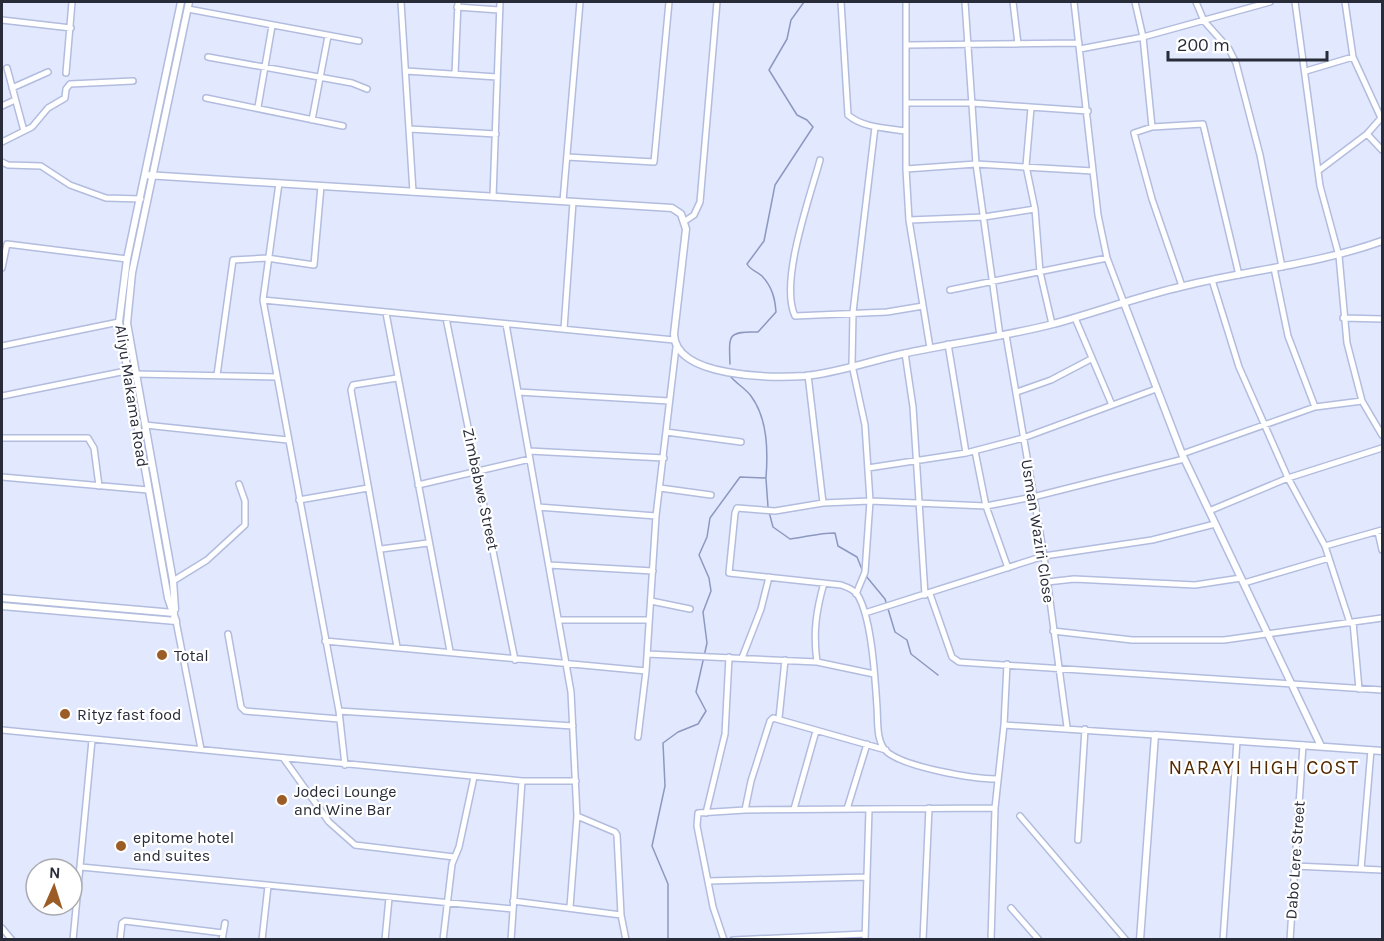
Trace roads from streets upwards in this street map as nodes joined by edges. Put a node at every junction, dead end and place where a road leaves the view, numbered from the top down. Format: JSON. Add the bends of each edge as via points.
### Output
{"nodes":[{"id":1,"x":72,"y":2,"type":"edge"},
{"id":2,"x":181,"y":2,"type":"edge"},
{"id":3,"x":401,"y":2,"type":"edge"},
{"id":4,"x":500,"y":2,"type":"edge"},
{"id":5,"x":580,"y":2,"type":"edge"},
{"id":6,"x":669,"y":2,"type":"edge"},
{"id":7,"x":717,"y":2,"type":"edge"},
{"id":8,"x":841,"y":2,"type":"edge"},
{"id":9,"x":906,"y":2,"type":"edge"},
{"id":10,"x":965,"y":2,"type":"edge"},
{"id":11,"x":1012,"y":2,"type":"edge"},
{"id":12,"x":1074,"y":2,"type":"edge"},
{"id":13,"x":1135,"y":2,"type":"edge"},
{"id":14,"x":1196,"y":2,"type":"edge"},
{"id":15,"x":1270,"y":2,"type":"edge"},
{"id":16,"x":1295,"y":2,"type":"edge"},
{"id":17,"x":1345,"y":2,"type":"edge"},
{"id":18,"x":458,"y":4,"type":"edge"},
{"id":19,"x":188,"y":5,"type":"edge"},
{"id":20,"x":500,"y":10,"type":"junction"},
{"id":21,"x":2,"y":20,"type":"edge"},
{"id":22,"x":1204,"y":21,"type":"junction"},
{"id":23,"x":272,"y":26,"type":"junction"},
{"id":24,"x":71,"y":28,"type":"junction"},
{"id":25,"x":328,"y":36,"type":"junction"},
{"id":26,"x":1143,"y":37,"type":"junction"},
{"id":27,"x":359,"y":41,"type":"dead end"},
{"id":28,"x":969,"y":42,"type":"junction"},
{"id":29,"x":1018,"y":44,"type":"junction"},
{"id":30,"x":906,"y":45,"type":"junction"},
{"id":31,"x":1079,"y":46,"type":"junction"},
{"id":32,"x":208,"y":57,"type":"dead end"},
{"id":33,"x":1353,"y":57,"type":"junction"},
{"id":34,"x":265,"y":67,"type":"junction"},
{"id":35,"x":7,"y":68,"type":"dead end"},
{"id":36,"x":406,"y":71,"type":"junction"},
{"id":37,"x":1306,"y":71,"type":"junction"},
{"id":38,"x":48,"y":72,"type":"dead end"},
{"id":39,"x":66,"y":73,"type":"dead end"},
{"id":40,"x":454,"y":74,"type":"junction"},
{"id":41,"x":320,"y":77,"type":"junction"},
{"id":42,"x":497,"y":77,"type":"junction"},
{"id":43,"x":132,"y":81,"type":"dead end"},
{"id":44,"x":12,"y":88,"type":"junction"},
{"id":45,"x":367,"y":89,"type":"dead end"},
{"id":46,"x":206,"y":98,"type":"dead end"},
{"id":47,"x":15,"y":100,"type":"junction"},
{"id":48,"x":972,"y":103,"type":"junction"},
{"id":49,"x":906,"y":104,"type":"junction"},
{"id":50,"x":2,"y":106,"type":"edge"},
{"id":51,"x":258,"y":107,"type":"junction"},
{"id":52,"x":1030,"y":108,"type":"junction"},
{"id":53,"x":1088,"y":111,"type":"junction"},
{"id":54,"x":1382,"y":117,"type":"edge"},
{"id":55,"x":312,"y":120,"type":"junction"},
{"id":56,"x":343,"y":126,"type":"dead end"},
{"id":57,"x":875,"y":127,"type":"junction"},
{"id":58,"x":1152,"y":127,"type":"junction"},
{"id":59,"x":410,"y":129,"type":"junction"},
{"id":60,"x":24,"y":131,"type":"junction"},
{"id":61,"x":906,"y":131,"type":"junction"},
{"id":62,"x":496,"y":134,"type":"junction"},
{"id":63,"x":1367,"y":134,"type":"junction"},
{"id":64,"x":2,"y":142,"type":"edge"},
{"id":65,"x":1383,"y":150,"type":"edge"},
{"id":66,"x":567,"y":157,"type":"junction"},
{"id":67,"x":820,"y":160,"type":"dead end"},
{"id":68,"x":2,"y":162,"type":"edge"},
{"id":69,"x":976,"y":164,"type":"junction"},
{"id":70,"x":1026,"y":166,"type":"junction"},
{"id":71,"x":906,"y":169,"type":"junction"},
{"id":72,"x":1093,"y":171,"type":"junction"},
{"id":73,"x":1318,"y":171,"type":"junction"},
{"id":74,"x":146,"y":175,"type":"junction"},
{"id":75,"x":154,"y":176,"type":"junction"},
{"id":76,"x":279,"y":183,"type":"junction"},
{"id":77,"x":321,"y":186,"type":"junction"},
{"id":78,"x":413,"y":192,"type":"junction"},
{"id":79,"x":493,"y":197,"type":"junction"},
{"id":80,"x":141,"y":199,"type":"junction"},
{"id":81,"x":563,"y":201,"type":"junction"},
{"id":82,"x":573,"y":202,"type":"junction"},
{"id":83,"x":1035,"y":210,"type":"junction"},
{"id":84,"x":984,"y":217,"type":"junction"},
{"id":85,"x":909,"y":220,"type":"junction"},
{"id":86,"x":685,"y":221,"type":"junction"},
{"id":87,"x":1383,"y":241,"type":"edge"},
{"id":88,"x":1339,"y":256,"type":"junction"},
{"id":89,"x":267,"y":258,"type":"junction"},
{"id":90,"x":1107,"y":258,"type":"junction"},
{"id":91,"x":127,"y":259,"type":"junction"},
{"id":92,"x":1282,"y":267,"type":"junction"},
{"id":93,"x":2,"y":268,"type":"edge"},
{"id":94,"x":1274,"y":268,"type":"junction"},
{"id":95,"x":1040,"y":272,"type":"junction"},
{"id":96,"x":1239,"y":275,"type":"junction"},
{"id":97,"x":994,"y":279,"type":"junction"},
{"id":98,"x":1212,"y":280,"type":"junction"},
{"id":99,"x":1182,"y":286,"type":"junction"},
{"id":100,"x":950,"y":290,"type":"dead end"},
{"id":101,"x":263,"y":300,"type":"junction"},
{"id":102,"x":1124,"y":303,"type":"junction"},
{"id":103,"x":923,"y":306,"type":"junction"},
{"id":104,"x":853,"y":312,"type":"junction"},
{"id":105,"x":386,"y":313,"type":"junction"},
{"id":106,"x":446,"y":318,"type":"junction"},
{"id":107,"x":1075,"y":318,"type":"junction"},
{"id":108,"x":1343,"y":318,"type":"junction"},
{"id":109,"x":1383,"y":320,"type":"edge"},
{"id":110,"x":119,"y":322,"type":"junction"},
{"id":111,"x":506,"y":324,"type":"junction"},
{"id":112,"x":1052,"y":324,"type":"junction"},
{"id":113,"x":564,"y":329,"type":"junction"},
{"id":114,"x":1003,"y":335,"type":"junction"},
{"id":115,"x":675,"y":344,"type":"junction"},
{"id":116,"x":948,"y":344,"type":"junction"},
{"id":117,"x":2,"y":346,"type":"edge"},
{"id":118,"x":930,"y":348,"type":"junction"},
{"id":119,"x":905,"y":353,"type":"junction"},
{"id":120,"x":1090,"y":359,"type":"junction"},
{"id":121,"x":852,"y":365,"type":"junction"},
{"id":122,"x":126,"y":371,"type":"junction"},
{"id":123,"x":135,"y":374,"type":"junction"},
{"id":124,"x":217,"y":375,"type":"junction"},
{"id":125,"x":808,"y":375,"type":"junction"},
{"id":126,"x":277,"y":377,"type":"junction"},
{"id":127,"x":397,"y":378,"type":"junction"},
{"id":128,"x":1156,"y":389,"type":"junction"},
{"id":129,"x":518,"y":392,"type":"junction"},
{"id":130,"x":1017,"y":392,"type":"junction"},
{"id":131,"x":2,"y":396,"type":"edge"},
{"id":132,"x":669,"y":401,"type":"junction"},
{"id":133,"x":1362,"y":401,"type":"junction"},
{"id":134,"x":1112,"y":405,"type":"junction"},
{"id":135,"x":1315,"y":407,"type":"junction"},
{"id":136,"x":145,"y":425,"type":"junction"},
{"id":137,"x":1263,"y":425,"type":"junction"},
{"id":138,"x":666,"y":432,"type":"junction"},
{"id":139,"x":1383,"y":435,"type":"edge"},
{"id":140,"x":2,"y":438,"type":"edge"},
{"id":141,"x":1023,"y":438,"type":"junction"},
{"id":142,"x":288,"y":440,"type":"junction"},
{"id":143,"x":741,"y":442,"type":"dead end"},
{"id":144,"x":1383,"y":448,"type":"edge"},
{"id":145,"x":529,"y":451,"type":"junction"},
{"id":146,"x":975,"y":451,"type":"junction"},
{"id":147,"x":966,"y":453,"type":"junction"},
{"id":148,"x":1183,"y":457,"type":"junction"},
{"id":149,"x":664,"y":458,"type":"junction"},
{"id":150,"x":530,"y":459,"type":"junction"},
{"id":151,"x":917,"y":462,"type":"junction"},
{"id":152,"x":868,"y":468,"type":"junction"},
{"id":153,"x":477,"y":472,"type":"junction"},
{"id":154,"x":2,"y":477,"type":"edge"},
{"id":155,"x":1288,"y":478,"type":"junction"},
{"id":156,"x":239,"y":484,"type":"dead end"},
{"id":157,"x":418,"y":485,"type":"junction"},
{"id":158,"x":99,"y":486,"type":"junction"},
{"id":159,"x":368,"y":488,"type":"junction"},
{"id":160,"x":660,"y":488,"type":"junction"},
{"id":161,"x":148,"y":489,"type":"junction"},
{"id":162,"x":711,"y":495,"type":"dead end"},
{"id":163,"x":1033,"y":497,"type":"junction"},
{"id":164,"x":299,"y":500,"type":"junction"},
{"id":165,"x":870,"y":501,"type":"junction"},
{"id":166,"x":823,"y":503,"type":"junction"},
{"id":167,"x":920,"y":503,"type":"junction"},
{"id":168,"x":986,"y":506,"type":"junction"},
{"id":169,"x":538,"y":507,"type":"junction"},
{"id":170,"x":1209,"y":511,"type":"junction"},
{"id":171,"x":656,"y":516,"type":"junction"},
{"id":172,"x":1215,"y":524,"type":"junction"},
{"id":173,"x":1380,"y":531,"type":"edge"},
{"id":174,"x":428,"y":543,"type":"junction"},
{"id":175,"x":1325,"y":546,"type":"junction"},
{"id":176,"x":381,"y":549,"type":"junction"},
{"id":177,"x":1383,"y":550,"type":"edge"},
{"id":178,"x":1044,"y":556,"type":"junction"},
{"id":179,"x":1329,"y":558,"type":"junction"},
{"id":180,"x":549,"y":565,"type":"junction"},
{"id":181,"x":1008,"y":568,"type":"junction"},
{"id":182,"x":653,"y":571,"type":"junction"},
{"id":183,"x":769,"y":577,"type":"junction"},
{"id":184,"x":173,"y":581,"type":"junction"},
{"id":185,"x":1243,"y":581,"type":"junction"},
{"id":186,"x":1047,"y":582,"type":"junction"},
{"id":187,"x":824,"y":583,"type":"junction"},
{"id":188,"x":856,"y":594,"type":"junction"},
{"id":189,"x":927,"y":594,"type":"junction"},
{"id":190,"x":2,"y":598,"type":"edge"},
{"id":191,"x":34,"y":600,"type":"junction"},
{"id":192,"x":651,"y":601,"type":"junction"},
{"id":193,"x":2,"y":606,"type":"edge"},
{"id":194,"x":34,"y":608,"type":"junction"},
{"id":195,"x":690,"y":609,"type":"dead end"},
{"id":196,"x":174,"y":613,"type":"junction"},
{"id":197,"x":865,"y":613,"type":"junction"},
{"id":198,"x":1383,"y":618,"type":"edge"},
{"id":199,"x":559,"y":620,"type":"junction"},
{"id":200,"x":649,"y":620,"type":"junction"},
{"id":201,"x":176,"y":621,"type":"junction"},
{"id":202,"x":1351,"y":622,"type":"junction"},
{"id":203,"x":1053,"y":631,"type":"junction"},
{"id":204,"x":228,"y":634,"type":"dead end"},
{"id":205,"x":1270,"y":636,"type":"junction"},
{"id":206,"x":326,"y":641,"type":"junction"},
{"id":207,"x":397,"y":647,"type":"junction"},
{"id":208,"x":450,"y":651,"type":"junction"},
{"id":209,"x":647,"y":654,"type":"junction"},
{"id":210,"x":729,"y":657,"type":"junction"},
{"id":211,"x":742,"y":658,"type":"junction"},
{"id":212,"x":515,"y":660,"type":"junction"},
{"id":213,"x":785,"y":660,"type":"junction"},
{"id":214,"x":817,"y":662,"type":"junction"},
{"id":215,"x":567,"y":663,"type":"junction"},
{"id":216,"x":1007,"y":664,"type":"junction"},
{"id":217,"x":1058,"y":668,"type":"junction"},
{"id":218,"x":646,"y":671,"type":"junction"},
{"id":219,"x":874,"y":674,"type":"junction"},
{"id":220,"x":1293,"y":685,"type":"junction"},
{"id":221,"x":1359,"y":689,"type":"junction"},
{"id":222,"x":1383,"y":690,"type":"edge"},
{"id":223,"x":339,"y":711,"type":"junction"},
{"id":224,"x":778,"y":718,"type":"junction"},
{"id":225,"x":339,"y":719,"type":"junction"},
{"id":226,"x":1004,"y":725,"type":"junction"},
{"id":227,"x":573,"y":726,"type":"junction"},
{"id":228,"x":1067,"y":727,"type":"junction"},
{"id":229,"x":1085,"y":729,"type":"junction"},
{"id":230,"x":2,"y":730,"type":"edge"},
{"id":231,"x":816,"y":730,"type":"junction"},
{"id":232,"x":1155,"y":735,"type":"junction"},
{"id":233,"x":638,"y":737,"type":"dead end"},
{"id":234,"x":92,"y":740,"type":"junction"},
{"id":235,"x":1237,"y":741,"type":"junction"},
{"id":236,"x":880,"y":742,"type":"junction"},
{"id":237,"x":869,"y":745,"type":"junction"},
{"id":238,"x":1303,"y":745,"type":"junction"},
{"id":239,"x":1321,"y":746,"type":"junction"},
{"id":240,"x":201,"y":750,"type":"junction"},
{"id":241,"x":1371,"y":750,"type":"junction"},
{"id":242,"x":886,"y":751,"type":"junction"},
{"id":243,"x":1383,"y":751,"type":"edge"},
{"id":244,"x":284,"y":759,"type":"junction"},
{"id":245,"x":345,"y":765,"type":"junction"},
{"id":246,"x":474,"y":777,"type":"junction"},
{"id":247,"x":997,"y":779,"type":"junction"},
{"id":248,"x":522,"y":781,"type":"junction"},
{"id":249,"x":576,"y":781,"type":"junction"},
{"id":250,"x":929,"y":808,"type":"junction"},
{"id":251,"x":995,"y":808,"type":"junction"},
{"id":252,"x":794,"y":809,"type":"junction"},
{"id":253,"x":847,"y":809,"type":"junction"},
{"id":254,"x":869,"y":809,"type":"junction"},
{"id":255,"x":746,"y":810,"type":"junction"},
{"id":256,"x":706,"y":813,"type":"junction"},
{"id":257,"x":576,"y":816,"type":"junction"},
{"id":258,"x":1020,"y":816,"type":"dead end"},
{"id":259,"x":1078,"y":840,"type":"dead end"},
{"id":260,"x":82,"y":857,"type":"edge"},
{"id":261,"x":454,"y":857,"type":"junction"},
{"id":262,"x":1295,"y":866,"type":"junction"},
{"id":263,"x":84,"y":867,"type":"edge"},
{"id":264,"x":1361,"y":869,"type":"junction"},
{"id":265,"x":1383,"y":870,"type":"edge"},
{"id":266,"x":867,"y":878,"type":"junction"},
{"id":267,"x":708,"y":881,"type":"junction"},
{"id":268,"x":268,"y":886,"type":"junction"},
{"id":269,"x":389,"y":898,"type":"junction"},
{"id":270,"x":513,"y":901,"type":"junction"},
{"id":271,"x":446,"y":904,"type":"junction"},
{"id":272,"x":570,"y":907,"type":"junction"},
{"id":273,"x":1011,"y":908,"type":"dead end"},
{"id":274,"x":512,"y":909,"type":"junction"},
{"id":275,"x":621,"y":915,"type":"junction"},
{"id":276,"x":75,"y":917,"type":"edge"},
{"id":277,"x":225,"y":923,"type":"dead end"},
{"id":278,"x":2,"y":928,"type":"edge"},
{"id":279,"x":223,"y":936,"type":"edge"},
{"id":280,"x":865,"y":937,"type":"edge"},
{"id":281,"x":806,"y":938,"type":"edge"},
{"id":282,"x":12,"y":939,"type":"edge"},
{"id":283,"x":73,"y":939,"type":"edge"},
{"id":284,"x":120,"y":939,"type":"edge"},
{"id":285,"x":262,"y":939,"type":"edge"},
{"id":286,"x":385,"y":939,"type":"edge"},
{"id":287,"x":443,"y":939,"type":"edge"},
{"id":288,"x":511,"y":939,"type":"edge"},
{"id":289,"x":626,"y":939,"type":"edge"},
{"id":290,"x":724,"y":939,"type":"edge"},
{"id":291,"x":733,"y":939,"type":"edge"},
{"id":292,"x":923,"y":939,"type":"edge"},
{"id":293,"x":991,"y":939,"type":"edge"},
{"id":294,"x":1038,"y":939,"type":"edge"},
{"id":295,"x":1126,"y":939,"type":"edge"},
{"id":296,"x":1140,"y":939,"type":"edge"},
{"id":297,"x":1223,"y":939,"type":"edge"},
{"id":298,"x":1290,"y":939,"type":"edge"}],
"edges":[{"from":1,"to":24,"type":"street"},
{"from":2,"to":74,"type":"street","name":"Aliyu Makama Road"},
{"from":3,"to":36,"type":"street"},
{"from":4,"to":20,"type":"street"},
{"from":5,"to":66,"type":"street"},
{"from":6,"to":66,"type":"street","via":[[654,162]]},
{"from":7,"to":86,"type":"street","via":[[700,202],[694,215]]},
{"from":8,"to":57,"type":"street","via":[[848,115],[854,121]]},
{"from":9,"to":30,"type":"street"},
{"from":10,"to":28,"type":"street","name":"Usman Waziri Close"},
{"from":11,"to":29,"type":"street"},
{"from":12,"to":31,"type":"street"},
{"from":13,"to":26,"type":"street"},
{"from":14,"to":22,"type":"street"},
{"from":15,"to":22,"type":"street"},
{"from":16,"to":37,"type":"street"},
{"from":17,"to":33,"type":"street"},
{"from":18,"to":20,"type":"street"},
{"from":18,"to":40,"type":"street"},
{"from":19,"to":23,"type":"street"},
{"from":19,"to":75,"type":"street","name":"Aliyu Makama Road"},
{"from":20,"to":42,"type":"street"},
{"from":21,"to":24,"type":"street"},
{"from":22,"to":26,"type":"street"},
{"from":22,"to":92,"type":"street","via":[[1236,63],[1260,155]]},
{"from":23,"to":25,"type":"street"},
{"from":23,"to":34,"type":"street"},
{"from":24,"to":39,"type":"street"},
{"from":25,"to":27,"type":"street"},
{"from":25,"to":41,"type":"street"},
{"from":26,"to":31,"type":"street"},
{"from":26,"to":58,"type":"street"},
{"from":28,"to":29,"type":"street"},
{"from":28,"to":30,"type":"street"},
{"from":28,"to":48,"type":"street","name":"Usman Waziri Close"},
{"from":29,"to":31,"type":"street"},
{"from":30,"to":49,"type":"street"},
{"from":31,"to":53,"type":"street"},
{"from":32,"to":34,"type":"street"},
{"from":33,"to":37,"type":"street"},
{"from":33,"to":54,"type":"street"},
{"from":34,"to":41,"type":"street"},
{"from":34,"to":51,"type":"street"},
{"from":35,"to":44,"type":"street"},
{"from":36,"to":40,"type":"street"},
{"from":36,"to":59,"type":"street"},
{"from":37,"to":73,"type":"street"},
{"from":38,"to":44,"type":"street"},
{"from":40,"to":42,"type":"street"},
{"from":41,"to":45,"type":"street"},
{"from":41,"to":55,"type":"street"},
{"from":42,"to":62,"type":"street"},
{"from":43,"to":60,"type":"street","via":[[70,84],[65,98]]},
{"from":44,"to":47,"type":"street"},
{"from":46,"to":51,"type":"street"},
{"from":47,"to":50,"type":"street"},
{"from":47,"to":60,"type":"street"},
{"from":48,"to":49,"type":"street"},
{"from":48,"to":52,"type":"street"},
{"from":48,"to":69,"type":"street","name":"Usman Waziri Close"},
{"from":49,"to":61,"type":"street"},
{"from":51,"to":55,"type":"street"},
{"from":52,"to":53,"type":"street"},
{"from":52,"to":70,"type":"street"},
{"from":53,"to":72,"type":"street"},
{"from":54,"to":63,"type":"street"},
{"from":55,"to":56,"type":"street"},
{"from":57,"to":61,"type":"street"},
{"from":57,"to":104,"type":"street"},
{"from":58,"to":96,"type":"street","via":[[1203,124]]},
{"from":58,"to":99,"type":"street","via":[[1134,133]]},
{"from":59,"to":62,"type":"street"},
{"from":59,"to":78,"type":"street"},
{"from":60,"to":64,"type":"street"},
{"from":61,"to":71,"type":"street"},
{"from":62,"to":79,"type":"street"},
{"from":63,"to":65,"type":"street"},
{"from":63,"to":73,"type":"street"},
{"from":66,"to":81,"type":"street"},
{"from":67,"to":104,"type":"street","via":[[798,238],[789,295],[791,308],[801,318]]},
{"from":68,"to":80,"type":"street","via":[[41,166],[70,185],[106,198]]},
{"from":69,"to":70,"type":"street"},
{"from":69,"to":71,"type":"street"},
{"from":69,"to":84,"type":"street","name":"Usman Waziri Close"},
{"from":70,"to":72,"type":"street"},
{"from":70,"to":83,"type":"street"},
{"from":71,"to":85,"type":"street"},
{"from":72,"to":90,"type":"street"},
{"from":73,"to":88,"type":"street"},
{"from":74,"to":75,"type":"street"},
{"from":74,"to":80,"type":"street","name":"Aliyu Makama Road"},
{"from":75,"to":76,"type":"street"},
{"from":75,"to":123,"type":"street","name":"Aliyu Makama Road","via":[[128,301],[127,323]]},
{"from":76,"to":77,"type":"street"},
{"from":76,"to":89,"type":"street"},
{"from":77,"to":78,"type":"street"},
{"from":77,"to":89,"type":"street","via":[[314,265]]},
{"from":78,"to":79,"type":"street"},
{"from":79,"to":81,"type":"street"},
{"from":80,"to":91,"type":"street","name":"Aliyu Makama Road"},
{"from":81,"to":82,"type":"street"},
{"from":82,"to":86,"type":"street","via":[[672,208]]},
{"from":82,"to":113,"type":"street"},
{"from":83,"to":84,"type":"street"},
{"from":83,"to":95,"type":"street"},
{"from":84,"to":85,"type":"street"},
{"from":84,"to":97,"type":"street","name":"Usman Waziri Close"},
{"from":85,"to":103,"type":"street"},
{"from":86,"to":115,"type":"street"},
{"from":87,"to":88,"type":"street"},
{"from":88,"to":92,"type":"street"},
{"from":88,"to":108,"type":"street"},
{"from":89,"to":101,"type":"street"},
{"from":89,"to":124,"type":"street","via":[[233,260]]},
{"from":90,"to":95,"type":"street"},
{"from":90,"to":102,"type":"street"},
{"from":91,"to":93,"type":"street","via":[[7,244]]},
{"from":91,"to":110,"type":"street","name":"Aliyu Makama Road"},
{"from":92,"to":94,"type":"street"},
{"from":94,"to":96,"type":"street"},
{"from":94,"to":135,"type":"street","via":[[1288,336]]},
{"from":95,"to":97,"type":"street"},
{"from":95,"to":112,"type":"street"},
{"from":96,"to":98,"type":"street"},
{"from":97,"to":100,"type":"street"},
{"from":97,"to":114,"type":"street","name":"Usman Waziri Close"},
{"from":98,"to":99,"type":"street"},
{"from":98,"to":137,"type":"street","via":[[1239,367]]},
{"from":99,"to":102,"type":"street"},
{"from":101,"to":105,"type":"street"},
{"from":101,"to":126,"type":"street"},
{"from":102,"to":107,"type":"street"},
{"from":102,"to":128,"type":"street"},
{"from":103,"to":104,"type":"street"},
{"from":103,"to":118,"type":"street"},
{"from":104,"to":121,"type":"street"},
{"from":105,"to":106,"type":"street"},
{"from":105,"to":127,"type":"street"},
{"from":106,"to":111,"type":"street"},
{"from":106,"to":153,"type":"street","name":"Zimbabwe Street"},
{"from":107,"to":112,"type":"street"},
{"from":107,"to":120,"type":"street"},
{"from":108,"to":109,"type":"street"},
{"from":108,"to":133,"type":"street"},
{"from":110,"to":117,"type":"street"},
{"from":110,"to":122,"type":"street","name":"Aliyu Makama Road"},
{"from":111,"to":113,"type":"street"},
{"from":111,"to":129,"type":"street"},
{"from":112,"to":114,"type":"street"},
{"from":113,"to":115,"type":"street"},
{"from":114,"to":116,"type":"street"},
{"from":114,"to":130,"type":"street","name":"Usman Waziri Close"},
{"from":115,"to":125,"type":"street","via":[[685,357],[718,370],[776,377]]},
{"from":115,"to":132,"type":"street"},
{"from":116,"to":118,"type":"street"},
{"from":116,"to":147,"type":"street"},
{"from":118,"to":119,"type":"street"},
{"from":119,"to":121,"type":"street"},
{"from":119,"to":151,"type":"street"},
{"from":120,"to":130,"type":"street","via":[[1051,380]]},
{"from":120,"to":134,"type":"street"},
{"from":121,"to":125,"type":"street"},
{"from":121,"to":152,"type":"street","via":[[865,425]]},
{"from":122,"to":131,"type":"street"},
{"from":122,"to":161,"type":"street","name":"Aliyu Makama Road"},
{"from":123,"to":124,"type":"street"},
{"from":123,"to":136,"type":"street","name":"Aliyu Makama Road"},
{"from":124,"to":126,"type":"street"},
{"from":125,"to":166,"type":"street"},
{"from":126,"to":142,"type":"street"},
{"from":127,"to":157,"type":"street"},
{"from":127,"to":159,"type":"street","via":[[351,387]]},
{"from":128,"to":134,"type":"street"},
{"from":128,"to":148,"type":"street"},
{"from":129,"to":132,"type":"street"},
{"from":129,"to":145,"type":"street"},
{"from":130,"to":141,"type":"street","name":"Usman Waziri Close"},
{"from":132,"to":138,"type":"street"},
{"from":133,"to":135,"type":"street"},
{"from":133,"to":139,"type":"street"},
{"from":134,"to":141,"type":"street"},
{"from":135,"to":137,"type":"street"},
{"from":136,"to":142,"type":"street"},
{"from":136,"to":184,"type":"street","name":"Aliyu Makama Road"},
{"from":137,"to":148,"type":"street"},
{"from":137,"to":155,"type":"street"},
{"from":138,"to":143,"type":"street"},
{"from":138,"to":149,"type":"street"},
{"from":140,"to":158,"type":"street","via":[[88,438],[94,448]]},
{"from":141,"to":146,"type":"street"},
{"from":141,"to":163,"type":"street","name":"Usman Waziri Close"},
{"from":142,"to":164,"type":"street"},
{"from":144,"to":155,"type":"street"},
{"from":145,"to":149,"type":"street"},
{"from":145,"to":150,"type":"street"},
{"from":146,"to":147,"type":"street"},
{"from":146,"to":168,"type":"street"},
{"from":147,"to":151,"type":"street"},
{"from":148,"to":163,"type":"street"},
{"from":148,"to":170,"type":"street"},
{"from":149,"to":160,"type":"street"},
{"from":150,"to":153,"type":"street"},
{"from":150,"to":169,"type":"street"},
{"from":151,"to":152,"type":"street"},
{"from":151,"to":167,"type":"street"},
{"from":152,"to":165,"type":"street"},
{"from":153,"to":157,"type":"street"},
{"from":153,"to":212,"type":"street","name":"Zimbabwe Street"},
{"from":154,"to":158,"type":"street"},
{"from":155,"to":170,"type":"street"},
{"from":155,"to":175,"type":"street"},
{"from":156,"to":184,"type":"street","via":[[245,501],[245,525],[207,560]]},
{"from":157,"to":174,"type":"street"},
{"from":158,"to":161,"type":"street"},
{"from":159,"to":164,"type":"street"},
{"from":159,"to":176,"type":"street"},
{"from":160,"to":162,"type":"street"},
{"from":160,"to":171,"type":"street"},
{"from":161,"to":196,"type":"street","name":"Aliyu Makama Road"},
{"from":163,"to":168,"type":"street"},
{"from":163,"to":178,"type":"street","name":"Usman Waziri Close"},
{"from":164,"to":206,"type":"street"},
{"from":165,"to":166,"type":"street"},
{"from":165,"to":167,"type":"street"},
{"from":165,"to":188,"type":"street","via":[[864,574]]},
{"from":166,"to":183,"type":"street","via":[[775,511],[737,508],[727,570],[733,576]]},
{"from":167,"to":168,"type":"street"},
{"from":167,"to":189,"type":"street"},
{"from":168,"to":181,"type":"street"},
{"from":169,"to":171,"type":"street"},
{"from":169,"to":180,"type":"street"},
{"from":170,"to":172,"type":"street"},
{"from":171,"to":182,"type":"street"},
{"from":172,"to":178,"type":"street","via":[[1152,540]]},
{"from":172,"to":185,"type":"street"},
{"from":173,"to":175,"type":"street"},
{"from":173,"to":177,"type":"street"},
{"from":174,"to":176,"type":"street"},
{"from":174,"to":208,"type":"street"},
{"from":175,"to":179,"type":"street"},
{"from":176,"to":207,"type":"street"},
{"from":178,"to":181,"type":"street"},
{"from":178,"to":186,"type":"street","name":"Usman Waziri Close"},
{"from":179,"to":185,"type":"street"},
{"from":179,"to":202,"type":"street"},
{"from":180,"to":182,"type":"street"},
{"from":180,"to":199,"type":"street"},
{"from":181,"to":189,"type":"street"},
{"from":182,"to":192,"type":"street"},
{"from":183,"to":187,"type":"street"},
{"from":183,"to":211,"type":"street"},
{"from":184,"to":196,"type":"street","name":"Aliyu Makama Road"},
{"from":185,"to":186,"type":"street","via":[[1195,585],[1074,579]]},
{"from":185,"to":205,"type":"street"},
{"from":186,"to":203,"type":"street","name":"Usman Waziri Close"},
{"from":187,"to":188,"type":"street","via":[[841,585]]},
{"from":187,"to":214,"type":"street","via":[[816,614]]},
{"from":188,"to":197,"type":"street"},
{"from":189,"to":197,"type":"street"},
{"from":189,"to":216,"type":"street","via":[[956,662]]},
{"from":190,"to":191,"type":"street"},
{"from":191,"to":194,"type":"street"},
{"from":191,"to":196,"type":"street"},
{"from":192,"to":195,"type":"street"},
{"from":192,"to":200,"type":"street"},
{"from":193,"to":194,"type":"street"},
{"from":194,"to":201,"type":"street"},
{"from":196,"to":201,"type":"street","name":"Aliyu Makama Road"},
{"from":197,"to":219,"type":"street"},
{"from":198,"to":202,"type":"street"},
{"from":199,"to":200,"type":"street"},
{"from":199,"to":215,"type":"street"},
{"from":200,"to":209,"type":"street"},
{"from":201,"to":240,"type":"street"},
{"from":202,"to":205,"type":"street"},
{"from":202,"to":221,"type":"street"},
{"from":203,"to":205,"type":"street","via":[[1132,640]]},
{"from":203,"to":217,"type":"street","name":"Usman Waziri Close"},
{"from":204,"to":225,"type":"street","via":[[241,707],[245,711]]},
{"from":205,"to":220,"type":"street"},
{"from":206,"to":207,"type":"street"},
{"from":206,"to":223,"type":"street"},
{"from":207,"to":208,"type":"street"},
{"from":208,"to":212,"type":"street"},
{"from":209,"to":210,"type":"street"},
{"from":209,"to":218,"type":"street"},
{"from":210,"to":211,"type":"street"},
{"from":210,"to":256,"type":"street","via":[[728,717]]},
{"from":211,"to":213,"type":"street"},
{"from":212,"to":215,"type":"street"},
{"from":213,"to":214,"type":"street"},
{"from":213,"to":224,"type":"street"},
{"from":214,"to":219,"type":"street"},
{"from":215,"to":218,"type":"street"},
{"from":215,"to":227,"type":"street"},
{"from":216,"to":217,"type":"street"},
{"from":216,"to":226,"type":"street"},
{"from":217,"to":220,"type":"street"},
{"from":217,"to":228,"type":"street","name":"Usman Waziri Close"},
{"from":218,"to":233,"type":"street"},
{"from":219,"to":236,"type":"street"},
{"from":220,"to":221,"type":"street"},
{"from":220,"to":239,"type":"street"},
{"from":221,"to":222,"type":"street"},
{"from":223,"to":225,"type":"street"},
{"from":223,"to":227,"type":"street"},
{"from":224,"to":231,"type":"street"},
{"from":224,"to":255,"type":"street","via":[[770,721]]},
{"from":225,"to":245,"type":"street"},
{"from":226,"to":228,"type":"street"},
{"from":226,"to":247,"type":"street"},
{"from":227,"to":249,"type":"street"},
{"from":228,"to":229,"type":"street"},
{"from":229,"to":232,"type":"street"},
{"from":229,"to":259,"type":"street"},
{"from":230,"to":234,"type":"street"},
{"from":231,"to":237,"type":"street"},
{"from":231,"to":252,"type":"street"},
{"from":232,"to":235,"type":"street"},
{"from":232,"to":296,"type":"street"},
{"from":234,"to":240,"type":"street"},
{"from":234,"to":260,"type":"street"},
{"from":235,"to":238,"type":"street"},
{"from":235,"to":297,"type":"street"},
{"from":236,"to":237,"type":"street"},
{"from":236,"to":242,"type":"street"},
{"from":237,"to":242,"type":"street"},
{"from":237,"to":253,"type":"street"},
{"from":238,"to":239,"type":"street"},
{"from":238,"to":262,"type":"street","name":"Dabo Lere Street"},
{"from":239,"to":241,"type":"street"},
{"from":240,"to":244,"type":"street"},
{"from":241,"to":243,"type":"street"},
{"from":241,"to":264,"type":"street"},
{"from":242,"to":247,"type":"street","via":[[896,758],[956,775]]},
{"from":244,"to":245,"type":"street"},
{"from":244,"to":261,"type":"street","via":[[329,822],[355,845]]},
{"from":245,"to":246,"type":"street"},
{"from":246,"to":248,"type":"street"},
{"from":246,"to":261,"type":"street"},
{"from":247,"to":251,"type":"street"},
{"from":248,"to":249,"type":"street"},
{"from":248,"to":270,"type":"street"},
{"from":249,"to":257,"type":"street"},
{"from":250,"to":251,"type":"street"},
{"from":250,"to":254,"type":"street"},
{"from":250,"to":292,"type":"street"},
{"from":251,"to":293,"type":"street"},
{"from":252,"to":253,"type":"street"},
{"from":252,"to":255,"type":"street"},
{"from":253,"to":254,"type":"street"},
{"from":254,"to":266,"type":"street"},
{"from":255,"to":256,"type":"street"},
{"from":256,"to":267,"type":"street","via":[[698,813],[697,826]]},
{"from":257,"to":272,"type":"street"},
{"from":257,"to":275,"type":"street","via":[[617,835]]},
{"from":258,"to":295,"type":"street"},
{"from":261,"to":271,"type":"street"},
{"from":262,"to":264,"type":"street"},
{"from":262,"to":298,"type":"street","name":"Dabo Lere Street"},
{"from":263,"to":268,"type":"street"},
{"from":264,"to":265,"type":"street"},
{"from":266,"to":267,"type":"street"},
{"from":266,"to":280,"type":"street"},
{"from":267,"to":290,"type":"street"},
{"from":268,"to":269,"type":"street"},
{"from":268,"to":285,"type":"street"},
{"from":269,"to":271,"type":"street"},
{"from":269,"to":286,"type":"street"},
{"from":270,"to":272,"type":"street"},
{"from":270,"to":274,"type":"street"},
{"from":271,"to":274,"type":"street"},
{"from":271,"to":287,"type":"street"},
{"from":272,"to":275,"type":"street"},
{"from":273,"to":294,"type":"street"},
{"from":274,"to":288,"type":"street"},
{"from":275,"to":289,"type":"street"},
{"from":276,"to":283,"type":"street"},
{"from":277,"to":279,"type":"street"},
{"from":278,"to":282,"type":"street"},
{"from":279,"to":284,"type":"street","via":[[125,921]]},
{"from":280,"to":281,"type":"street"},
{"from":281,"to":291,"type":"street"}]}
